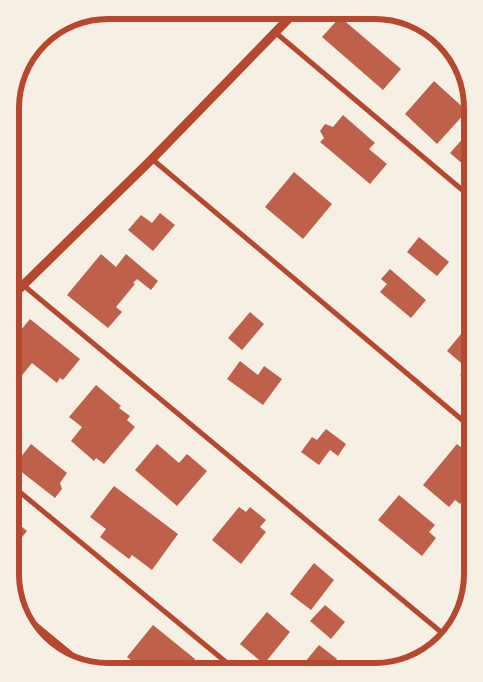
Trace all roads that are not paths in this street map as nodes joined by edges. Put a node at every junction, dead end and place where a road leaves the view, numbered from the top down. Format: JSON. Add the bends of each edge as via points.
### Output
{"nodes":[{"id":1,"x":289,"y":19,"type":"edge"},
{"id":2,"x":276,"y":33,"type":"junction"},
{"id":3,"x":152,"y":159,"type":"junction"},
{"id":4,"x":464,"y":191,"type":"edge"},
{"id":5,"x":23,"y":284,"type":"junction"},
{"id":6,"x":19,"y":288,"type":"edge"},
{"id":7,"x":464,"y":421,"type":"edge"},
{"id":8,"x":19,"y":491,"type":"edge"},
{"id":9,"x":34,"y":624,"type":"edge"},
{"id":10,"x":442,"y":633,"type":"edge"},
{"id":11,"x":72,"y":655,"type":"edge"},
{"id":12,"x":227,"y":663,"type":"edge"}],
"edges":[{"from":1,"to":2,"type":"street"},
{"from":2,"to":3,"type":"street"},
{"from":2,"to":4,"type":"street"},
{"from":3,"to":5,"type":"street"},
{"from":3,"to":7,"type":"street"},
{"from":5,"to":6,"type":"street"},
{"from":5,"to":10,"type":"street"},
{"from":8,"to":12,"type":"street"},
{"from":9,"to":11,"type":"street"}]}
